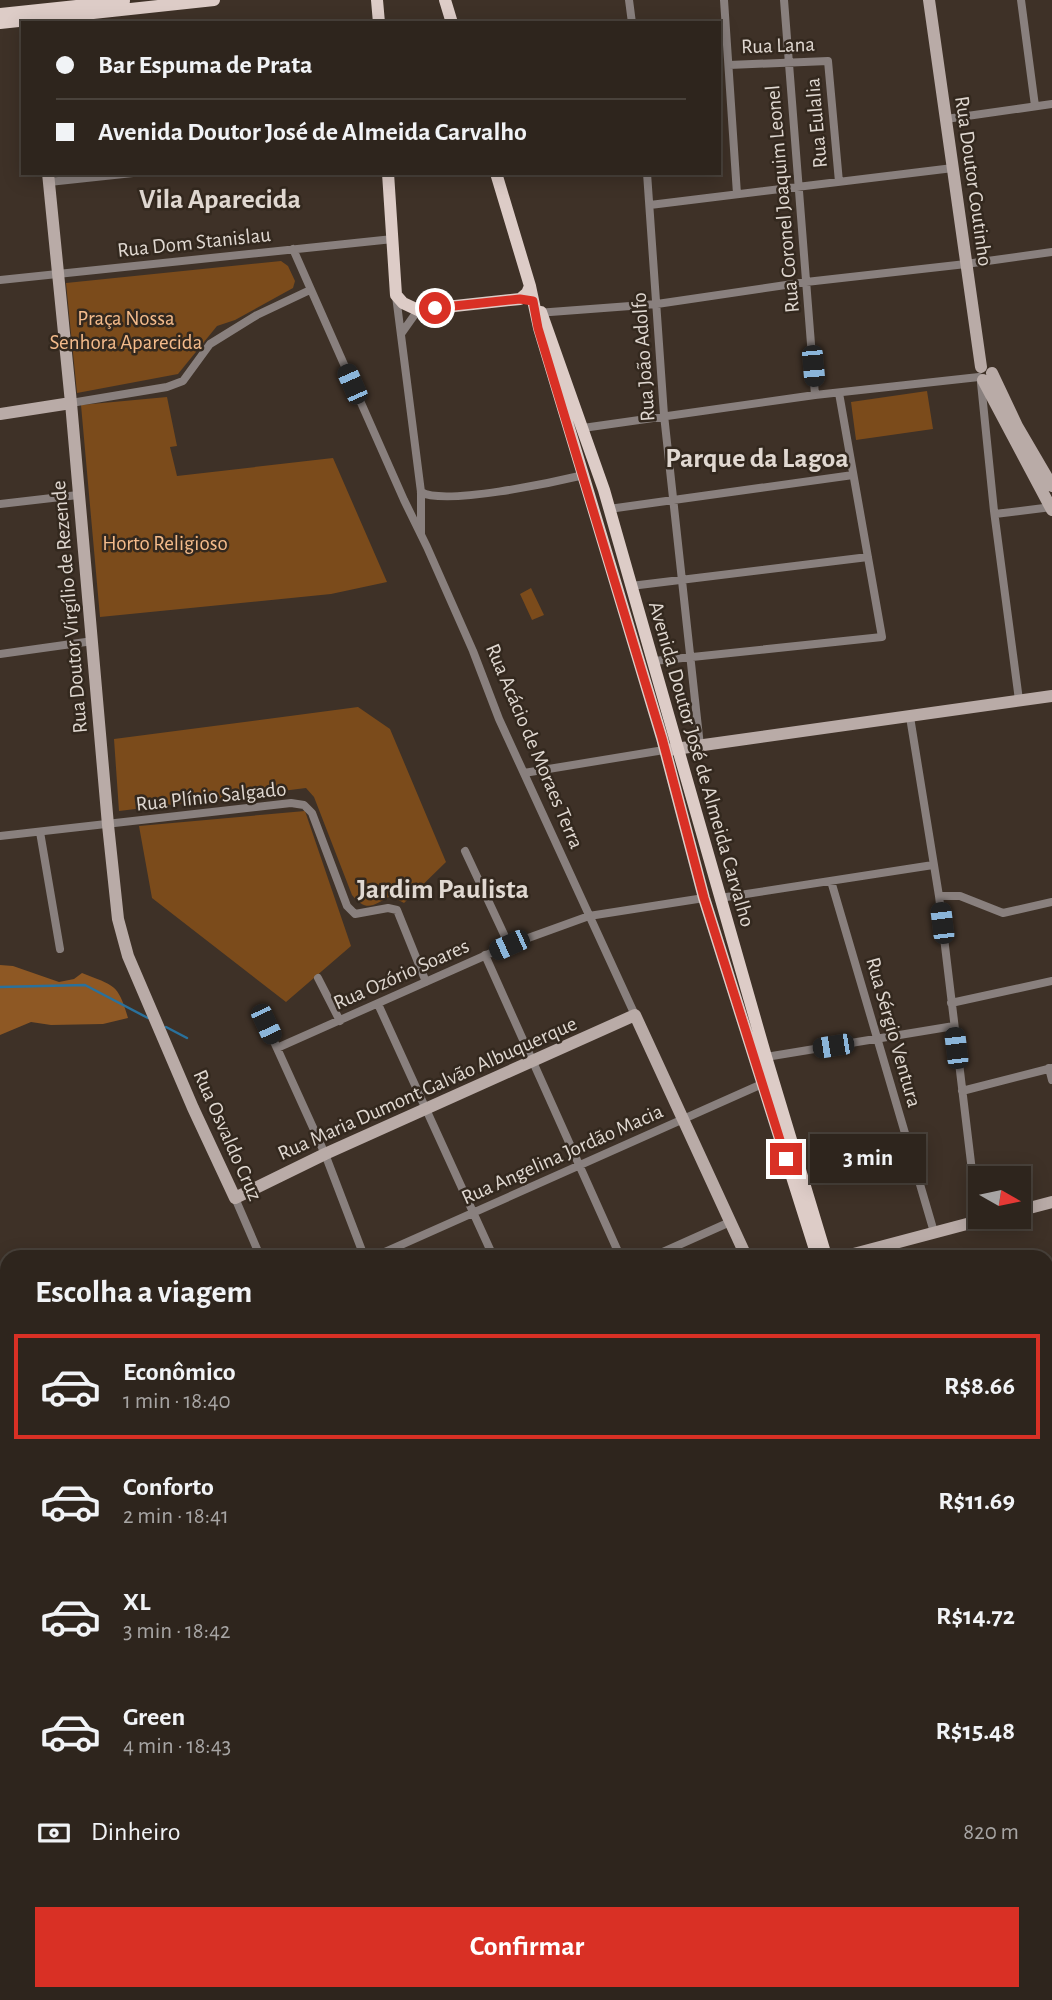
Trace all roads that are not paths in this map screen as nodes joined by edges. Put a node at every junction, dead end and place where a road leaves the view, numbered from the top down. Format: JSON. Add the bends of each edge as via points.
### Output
{"nodes":[{"id":1,"x":138,"y":0,"type":"edge"},
{"id":2,"x":214,"y":0,"type":"edge"},
{"id":3,"x":377,"y":0,"type":"edge"},
{"id":4,"x":445,"y":0,"type":"edge"},
{"id":5,"x":629,"y":0,"type":"edge"},
{"id":6,"x":724,"y":0,"type":"edge"},
{"id":7,"x":784,"y":0,"type":"edge"},
{"id":8,"x":929,"y":0,"type":"edge"},
{"id":9,"x":1021,"y":0,"type":"edge"},
{"id":10,"x":165,"y":3,"type":"edge"},
{"id":11,"x":32,"y":13,"type":"edge"},
{"id":12,"x":0,"y":14,"type":"edge"},
{"id":13,"x":379,"y":21,"type":"edge"},
{"id":14,"x":451,"y":21,"type":"edge"},
{"id":15,"x":632,"y":21,"type":"edge"},
{"id":16,"x":0,"y":23,"type":"edge"},
{"id":17,"x":828,"y":61,"type":"joint"},
{"id":18,"x":789,"y":63,"type":"junction"},
{"id":19,"x":729,"y":65,"type":"junction"},
{"id":20,"x":1052,"y":104,"type":"edge"},
{"id":21,"x":1035,"y":106,"type":"junction"},
{"id":22,"x":946,"y":119,"type":"junction"},
{"id":23,"x":953,"y":168,"type":"junction"},
{"id":24,"x":99,"y":175,"type":"edge"},
{"id":25,"x":388,"y":175,"type":"edge"},
{"id":26,"x":497,"y":175,"type":"edge"},
{"id":27,"x":647,"y":175,"type":"edge"},
{"id":28,"x":48,"y":178,"type":"edge"},
{"id":29,"x":839,"y":182,"type":"junction"},
{"id":30,"x":799,"y":187,"type":"junction"},
{"id":31,"x":737,"y":194,"type":"junction"},
{"id":32,"x":650,"y":205,"type":"junction"},
{"id":33,"x":393,"y":239,"type":"junction"},
{"id":34,"x":293,"y":249,"type":"junction"},
{"id":35,"x":1052,"y":252,"type":"edge"},
{"id":36,"x":966,"y":264,"type":"junction"},
{"id":37,"x":58,"y":274,"type":"junction"},
{"id":38,"x":0,"y":280,"type":"edge"},
{"id":39,"x":806,"y":282,"type":"junction"},
{"id":40,"x":310,"y":290,"type":"junction"},
{"id":41,"x":396,"y":295,"type":"junction"},
{"id":42,"x":657,"y":304,"type":"junction"},
{"id":43,"x":532,"y":307,"type":"junction"},
{"id":44,"x":418,"y":310,"type":"junction"},
{"id":45,"x":401,"y":334,"type":"junction"},
{"id":46,"x":983,"y":375,"type":"junction"},
{"id":47,"x":839,"y":393,"type":"junction"},
{"id":48,"x":815,"y":395,"type":"junction"},
{"id":49,"x":71,"y":403,"type":"junction"},
{"id":50,"x":0,"y":414,"type":"edge"},
{"id":51,"x":664,"y":415,"type":"junction"},
{"id":52,"x":583,"y":428,"type":"junction"},
{"id":53,"x":583,"y":471,"type":"junction"},
{"id":54,"x":853,"y":475,"type":"junction"},
{"id":55,"x":1052,"y":486,"type":"edge"},
{"id":56,"x":421,"y":492,"type":"junction"},
{"id":57,"x":78,"y":495,"type":"junction"},
{"id":58,"x":404,"y":500,"type":"junction"},
{"id":59,"x":673,"y":501,"type":"junction"},
{"id":60,"x":0,"y":504,"type":"edge"},
{"id":61,"x":1051,"y":508,"type":"edge"},
{"id":62,"x":609,"y":509,"type":"junction"},
{"id":63,"x":995,"y":514,"type":"junction"},
{"id":64,"x":422,"y":537,"type":"junction"},
{"id":65,"x":868,"y":557,"type":"junction"},
{"id":66,"x":682,"y":580,"type":"junction"},
{"id":67,"x":631,"y":586,"type":"junction"},
{"id":68,"x":93,"y":641,"type":"junction"},
{"id":69,"x":0,"y":654,"type":"edge"},
{"id":70,"x":691,"y":656,"type":"junction"},
{"id":71,"x":654,"y":661,"type":"junction"},
{"id":72,"x":1052,"y":696,"type":"edge"},
{"id":73,"x":1019,"y":700,"type":"junction"},
{"id":74,"x":910,"y":717,"type":"junction"},
{"id":75,"x":700,"y":746,"type":"junction"},
{"id":76,"x":679,"y":749,"type":"junction"},
{"id":77,"x":664,"y":750,"type":"junction"},
{"id":78,"x":524,"y":773,"type":"junction"},
{"id":79,"x":108,"y":825,"type":"junction"},
{"id":80,"x":40,"y":832,"type":"junction"},
{"id":81,"x":0,"y":836,"type":"edge"},
{"id":82,"x":465,"y":851,"type":"dead end"},
{"id":83,"x":933,"y":865,"type":"junction"},
{"id":84,"x":831,"y":881,"type":"junction"},
{"id":85,"x":939,"y":897,"type":"junction"},
{"id":86,"x":704,"y":898,"type":"junction"},
{"id":87,"x":720,"y":898,"type":"junction"},
{"id":88,"x":1052,"y":902,"type":"edge"},
{"id":89,"x":589,"y":916,"type":"junction"},
{"id":90,"x":509,"y":945,"type":"junction"},
{"id":91,"x":60,"y":949,"type":"dead end"},
{"id":92,"x":485,"y":956,"type":"junction"},
{"id":93,"x":318,"y":978,"type":"dead end"},
{"id":94,"x":1052,"y":981,"type":"edge"},
{"id":95,"x":426,"y":982,"type":"junction"},
{"id":96,"x":951,"y":1003,"type":"junction"},
{"id":97,"x":378,"y":1004,"type":"junction"},
{"id":98,"x":635,"y":1015,"type":"junction"},
{"id":99,"x":340,"y":1021,"type":"junction"},
{"id":100,"x":266,"y":1024,"type":"dead end"},
{"id":101,"x":954,"y":1026,"type":"junction"},
{"id":102,"x":159,"y":1030,"type":"joint"},
{"id":103,"x":878,"y":1039,"type":"junction"},
{"id":104,"x":276,"y":1048,"type":"junction"},
{"id":105,"x":766,"y":1057,"type":"junction"},
{"id":106,"x":532,"y":1061,"type":"junction"},
{"id":107,"x":1050,"y":1068,"type":"edge"},
{"id":108,"x":1052,"y":1080,"type":"edge"},
{"id":109,"x":762,"y":1084,"type":"junction"},
{"id":110,"x":962,"y":1091,"type":"junction"},
{"id":111,"x":426,"y":1109,"type":"junction"},
{"id":112,"x":683,"y":1121,"type":"junction"},
{"id":113,"x":325,"y":1154,"type":"junction"},
{"id":114,"x":579,"y":1166,"type":"junction"},
{"id":115,"x":971,"y":1166,"type":"edge"},
{"id":116,"x":235,"y":1198,"type":"junction"},
{"id":117,"x":1052,"y":1202,"type":"edge"},
{"id":118,"x":1031,"y":1208,"type":"edge"},
{"id":119,"x":473,"y":1212,"type":"junction"},
{"id":120,"x":730,"y":1223,"type":"junction"},
{"id":121,"x":968,"y":1224,"type":"edge"},
{"id":122,"x":934,"y":1232,"type":"junction"},
{"id":123,"x":258,"y":1250,"type":"edge"},
{"id":124,"x":363,"y":1250,"type":"edge"},
{"id":125,"x":389,"y":1250,"type":"edge"},
{"id":126,"x":490,"y":1250,"type":"edge"},
{"id":127,"x":617,"y":1250,"type":"edge"},
{"id":128,"x":668,"y":1250,"type":"edge"},
{"id":129,"x":743,"y":1250,"type":"edge"},
{"id":130,"x":815,"y":1250,"type":"edge"},
{"id":131,"x":824,"y":1250,"type":"edge"},
{"id":132,"x":868,"y":1250,"type":"edge"}],
"edges":[{"from":1,"to":11,"type":"main road"},
{"from":2,"to":10,"type":"main road"},
{"from":3,"to":13,"type":"main road"},
{"from":4,"to":14,"type":"main road"},
{"from":5,"to":15,"type":"street"},
{"from":6,"to":19,"type":"street"},
{"from":7,"to":18,"type":"street","name":"Rua Coronel Joaquim Leonel"},
{"from":8,"to":22,"type":"street","name":"Rua Doutor Coutinho"},
{"from":9,"to":21,"type":"street"},
{"from":10,"to":11,"type":"main road"},
{"from":11,"to":12,"type":"main road"},
{"from":11,"to":16,"type":"main road"},
{"from":17,"to":18,"type":"street","name":"Rua Lana"},
{"from":17,"to":29,"type":"street","name":"Rua Eulalia"},
{"from":18,"to":19,"type":"street","name":"Rua Lana"},
{"from":18,"to":30,"type":"street","name":"Rua Coronel Joaquim Leonel"},
{"from":19,"to":31,"type":"street"},
{"from":20,"to":21,"type":"street"},
{"from":21,"to":22,"type":"street"},
{"from":22,"to":23,"type":"street","name":"Rua Doutor Coutinho"},
{"from":23,"to":29,"type":"street"},
{"from":23,"to":36,"type":"street","name":"Rua Doutor Coutinho"},
{"from":24,"to":28,"type":"street"},
{"from":25,"to":33,"type":"main road"},
{"from":26,"to":43,"type":"main road","name":"Avenida Doutor José de Almeida Carvalho","via":[[530,286]]},
{"from":27,"to":32,"type":"street","name":"Rua João Adolfo"},
{"from":28,"to":37,"type":"street","name":"Rua Doutor Virgílio de Rezende"},
{"from":29,"to":30,"type":"street"},
{"from":30,"to":31,"type":"street"},
{"from":30,"to":39,"type":"street","name":"Rua Coronel Joaquim Leonel"},
{"from":31,"to":32,"type":"street"},
{"from":32,"to":42,"type":"street","name":"Rua João Adolfo"},
{"from":33,"to":34,"type":"street","name":"Rua Dom Stanislau"},
{"from":33,"to":41,"type":"main road"},
{"from":34,"to":37,"type":"street","name":"Rua Dom Stanislau"},
{"from":34,"to":40,"type":"street","name":"Rua Acácio de Moraes Terra"},
{"from":35,"to":36,"type":"street"},
{"from":36,"to":39,"type":"street"},
{"from":36,"to":46,"type":"street","name":"Rua Doutor Coutinho"},
{"from":37,"to":38,"type":"street","name":"Rua Dom Stanislau"},
{"from":37,"to":49,"type":"street","name":"Rua Doutor Virgílio de Rezende"},
{"from":39,"to":42,"type":"street"},
{"from":39,"to":48,"type":"street","name":"Rua Coronel Joaquim Leonel"},
{"from":40,"to":49,"type":"street","via":[[210,344],[184,381]]},
{"from":40,"to":58,"type":"street","name":"Rua Acácio de Moraes Terra"},
{"from":41,"to":44,"type":"main road"},
{"from":41,"to":45,"type":"street"},
{"from":42,"to":43,"type":"street"},
{"from":42,"to":51,"type":"street","name":"Rua João Adolfo"},
{"from":43,"to":44,"type":"main road"},
{"from":43,"to":52,"type":"main road","name":"Avenida Doutor José de Almeida Carvalho"},
{"from":43,"to":53,"type":"main road","name":"Avenida Doutor José de Almeida Carvalho"},
{"from":44,"to":45,"type":"street"},
{"from":45,"to":56,"type":"street"},
{"from":46,"to":47,"type":"street"},
{"from":46,"to":55,"type":"street"},
{"from":46,"to":61,"type":"street"},
{"from":46,"to":63,"type":"street","name":"Rua Doutor Coutinho"},
{"from":47,"to":48,"type":"street"},
{"from":47,"to":54,"type":"street"},
{"from":48,"to":51,"type":"street"},
{"from":49,"to":50,"type":"street"},
{"from":49,"to":57,"type":"street","name":"Rua Doutor Virgílio de Rezende"},
{"from":51,"to":52,"type":"street"},
{"from":51,"to":59,"type":"street","name":"Rua João Adolfo"},
{"from":52,"to":62,"type":"main road","name":"Avenida Doutor José de Almeida Carvalho"},
{"from":53,"to":56,"type":"street","via":[[469,495],[432,497]]},
{"from":53,"to":77,"type":"main road","name":"Avenida Doutor José de Almeida Carvalho"},
{"from":54,"to":59,"type":"street"},
{"from":54,"to":65,"type":"street"},
{"from":56,"to":58,"type":"street"},
{"from":56,"to":64,"type":"street"},
{"from":57,"to":60,"type":"street"},
{"from":57,"to":68,"type":"street","name":"Rua Doutor Virgílio de Rezende"},
{"from":58,"to":64,"type":"street","name":"Rua Acácio de Moraes Terra"},
{"from":59,"to":62,"type":"street"},
{"from":59,"to":66,"type":"street","name":"Rua João Adolfo"},
{"from":61,"to":63,"type":"street"},
{"from":62,"to":67,"type":"main road","name":"Avenida Doutor José de Almeida Carvalho"},
{"from":63,"to":73,"type":"street","name":"Rua Doutor Coutinho"},
{"from":64,"to":78,"type":"street","name":"Rua Acácio de Moraes Terra"},
{"from":65,"to":66,"type":"street"},
{"from":65,"to":70,"type":"street","via":[[883,637]]},
{"from":66,"to":67,"type":"street"},
{"from":66,"to":70,"type":"street","name":"Rua João Adolfo"},
{"from":67,"to":71,"type":"main road","name":"Avenida Doutor José de Almeida Carvalho"},
{"from":68,"to":69,"type":"street"},
{"from":68,"to":79,"type":"street","name":"Rua Doutor Virgílio de Rezende"},
{"from":70,"to":71,"type":"street"},
{"from":70,"to":75,"type":"street","name":"Rua João Adolfo"},
{"from":71,"to":76,"type":"main road","name":"Avenida Doutor José de Almeida Carvalho"},
{"from":72,"to":73,"type":"street"},
{"from":73,"to":74,"type":"street"},
{"from":74,"to":75,"type":"street"},
{"from":74,"to":83,"type":"street"},
{"from":75,"to":76,"type":"street"},
{"from":76,"to":77,"type":"street"},
{"from":76,"to":87,"type":"main road","name":"Avenida Doutor José de Almeida Carvalho"},
{"from":77,"to":78,"type":"street"},
{"from":77,"to":86,"type":"main road","name":"Avenida Doutor José de Almeida Carvalho"},
{"from":78,"to":89,"type":"street","name":"Rua Acácio de Moraes Terra"},
{"from":79,"to":80,"type":"street","name":"Rua Plínio Salgado"},
{"from":79,"to":95,"type":"street","name":"Rua Plínio Salgado","via":[[304,805],[312,813],[346,906],[355,914],[397,910]]},
{"from":79,"to":102,"type":"street","name":"Rua Doutor Virgílio de Rezende","via":[[118,919]]},
{"from":80,"to":81,"type":"street","name":"Rua Plínio Salgado"},
{"from":80,"to":91,"type":"street"},
{"from":82,"to":90,"type":"street"},
{"from":83,"to":84,"type":"street"},
{"from":83,"to":85,"type":"street"},
{"from":84,"to":87,"type":"street"},
{"from":84,"to":103,"type":"street","name":"Rua Sérgio Ventura"},
{"from":85,"to":88,"type":"street","via":[[960,896],[1003,913]]},
{"from":85,"to":96,"type":"street"},
{"from":86,"to":89,"type":"street","name":"Rua Ozório Soares"},
{"from":86,"to":109,"type":"main road","name":"Avenida Doutor José de Almeida Carvalho"},
{"from":87,"to":105,"type":"main road","name":"Avenida Doutor José de Almeida Carvalho"},
{"from":89,"to":90,"type":"street","name":"Rua Ozório Soares"},
{"from":89,"to":98,"type":"street","name":"Rua Acácio de Moraes Terra"},
{"from":90,"to":92,"type":"street","name":"Rua Ozório Soares"},
{"from":92,"to":95,"type":"street","name":"Rua Ozório Soares"},
{"from":92,"to":106,"type":"street"},
{"from":93,"to":99,"type":"street"},
{"from":94,"to":96,"type":"street"},
{"from":95,"to":97,"type":"street","name":"Rua Ozório Soares"},
{"from":96,"to":101,"type":"street"},
{"from":97,"to":99,"type":"street","name":"Rua Ozório Soares"},
{"from":97,"to":111,"type":"street"},
{"from":98,"to":106,"type":"street","name":"Rua Maria Dumont Galvão Albuquerque"},
{"from":98,"to":112,"type":"street","name":"Rua Acácio de Moraes Terra"},
{"from":99,"to":104,"type":"street","name":"Rua Ozório Soares"},
{"from":100,"to":104,"type":"street"},
{"from":101,"to":103,"type":"street"},
{"from":101,"to":110,"type":"street"},
{"from":102,"to":116,"type":"street","name":"Rua Osvaldo Cruz"},
{"from":103,"to":105,"type":"street"},
{"from":103,"to":122,"type":"street","name":"Rua Sérgio Ventura"},
{"from":104,"to":113,"type":"street"},
{"from":105,"to":131,"type":"main road","name":"Avenida Doutor José de Almeida Carvalho"},
{"from":106,"to":111,"type":"street","name":"Rua Maria Dumont Galvão Albuquerque"},
{"from":106,"to":114,"type":"street"},
{"from":107,"to":108,"type":"street"},
{"from":107,"to":110,"type":"street"},
{"from":109,"to":112,"type":"street","name":"Rua Angelina Jordão Macia"},
{"from":109,"to":130,"type":"main road","name":"Avenida Doutor José de Almeida Carvalho"},
{"from":110,"to":115,"type":"street"},
{"from":111,"to":113,"type":"street","name":"Rua Maria Dumont Galvão Albuquerque"},
{"from":111,"to":119,"type":"street"},
{"from":112,"to":114,"type":"street","name":"Rua Angelina Jordão Macia"},
{"from":112,"to":120,"type":"street","name":"Rua Acácio de Moraes Terra"},
{"from":113,"to":116,"type":"street","name":"Rua Maria Dumont Galvão Albuquerque"},
{"from":113,"to":124,"type":"street"},
{"from":114,"to":119,"type":"street","name":"Rua Angelina Jordão Macia"},
{"from":114,"to":127,"type":"street"},
{"from":116,"to":123,"type":"street","name":"Rua Osvaldo Cruz"},
{"from":117,"to":118,"type":"street"},
{"from":119,"to":125,"type":"street","name":"Rua Angelina Jordão Macia"},
{"from":119,"to":126,"type":"street"},
{"from":120,"to":128,"type":"street"},
{"from":120,"to":129,"type":"street","name":"Rua Acácio de Moraes Terra"},
{"from":121,"to":122,"type":"street"},
{"from":122,"to":132,"type":"street"}]}
